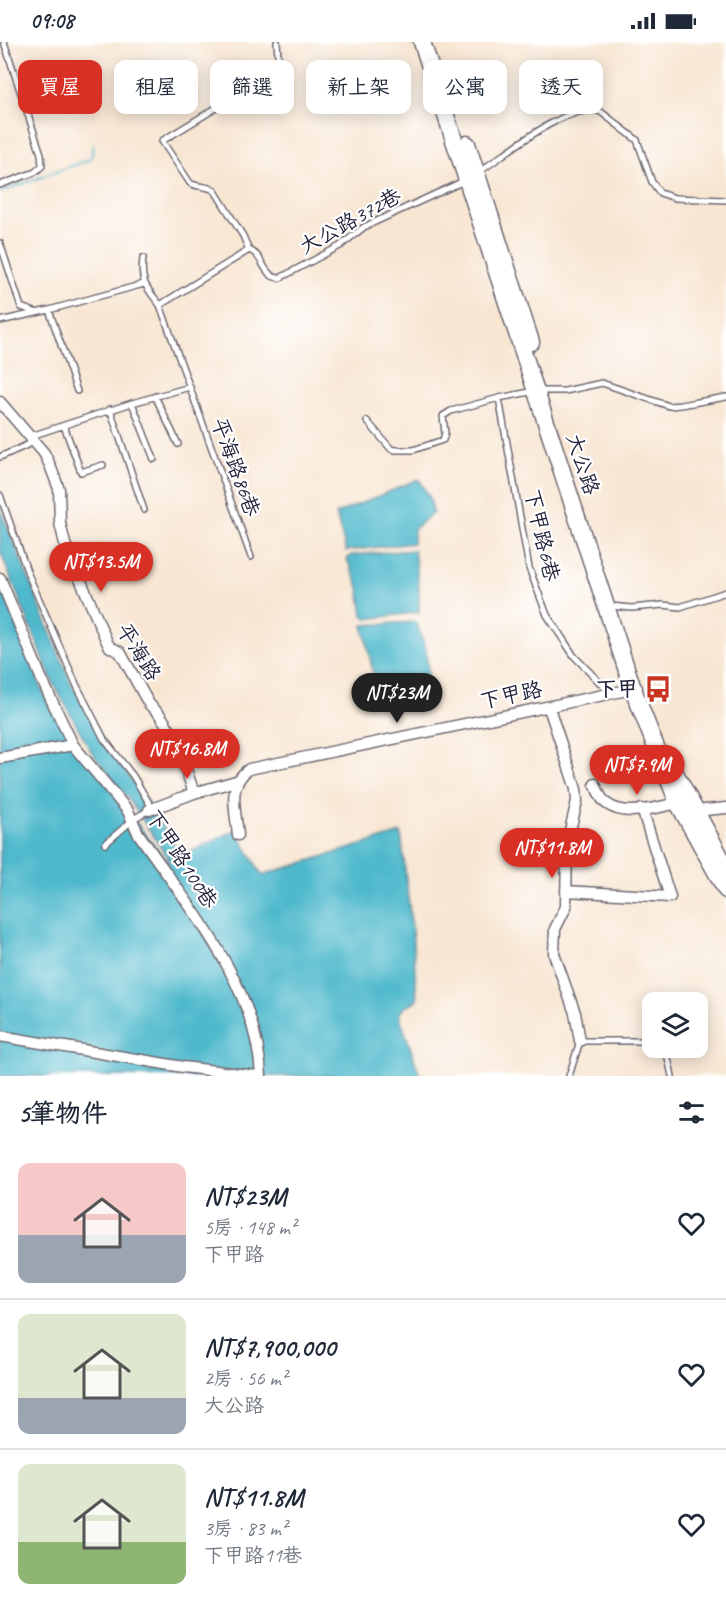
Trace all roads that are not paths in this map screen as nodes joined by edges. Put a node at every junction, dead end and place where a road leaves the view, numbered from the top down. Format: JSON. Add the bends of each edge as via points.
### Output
{"nodes":[{"id":1,"x":4,"y":42,"type":"edge"},
{"id":2,"x":277,"y":42,"type":"edge"},
{"id":3,"x":422,"y":42,"type":"edge"},
{"id":4,"x":434,"y":42,"type":"edge"},
{"id":5,"x":472,"y":177,"type":"junction"},
{"id":6,"x":0,"y":185,"type":"edge"},
{"id":7,"x":726,"y":200,"type":"edge"},
{"id":8,"x":0,"y":243,"type":"edge"},
{"id":9,"x":249,"y":250,"type":"junction"},
{"id":10,"x":143,"y":258,"type":"dead end"},
{"id":11,"x":144,"y":284,"type":"junction"},
{"id":12,"x":160,"y":305,"type":"junction"},
{"id":13,"x":50,"y":310,"type":"junction"},
{"id":14,"x":36,"y":313,"type":"junction"},
{"id":15,"x":0,"y":321,"type":"edge"},
{"id":16,"x":190,"y":387,"type":"junction"},
{"id":17,"x":77,"y":391,"type":"dead end"},
{"id":18,"x":541,"y":391,"type":"junction"},
{"id":19,"x":155,"y":396,"type":"junction"},
{"id":20,"x":726,"y":397,"type":"edge"},
{"id":21,"x":499,"y":398,"type":"junction"},
{"id":22,"x":0,"y":402,"type":"edge"},
{"id":23,"x":132,"y":403,"type":"junction"},
{"id":24,"x":110,"y":409,"type":"junction"},
{"id":25,"x":367,"y":421,"type":"dead end"},
{"id":26,"x":64,"y":426,"type":"junction"},
{"id":27,"x":32,"y":439,"type":"junction"},
{"id":28,"x":178,"y":444,"type":"dead end"},
{"id":29,"x":0,"y":457,"type":"edge"},
{"id":30,"x":154,"y":459,"type":"dead end"},
{"id":31,"x":103,"y":465,"type":"dead end"},
{"id":32,"x":0,"y":495,"type":"edge"},
{"id":33,"x":144,"y":510,"type":"dead end"},
{"id":34,"x":252,"y":557,"type":"dead end"},
{"id":35,"x":0,"y":578,"type":"edge"},
{"id":36,"x":726,"y":592,"type":"edge"},
{"id":37,"x":609,"y":606,"type":"junction"},
{"id":38,"x":637,"y":688,"type":"junction"},
{"id":39,"x":610,"y":693,"type":"junction"},
{"id":40,"x":549,"y":708,"type":"junction"},
{"id":41,"x":73,"y":745,"type":"junction"},
{"id":42,"x":0,"y":758,"type":"edge"},
{"id":43,"x":236,"y":781,"type":"junction"},
{"id":44,"x":595,"y":784,"type":"dead end"},
{"id":45,"x":194,"y":793,"type":"junction"},
{"id":46,"x":678,"y":803,"type":"junction"},
{"id":47,"x":726,"y":808,"type":"edge"},
{"id":48,"x":151,"y":809,"type":"junction"},
{"id":49,"x":642,"y":809,"type":"junction"},
{"id":50,"x":695,"y":811,"type":"junction"},
{"id":51,"x":134,"y":819,"type":"junction"},
{"id":52,"x":238,"y":835,"type":"dead end"},
{"id":53,"x":105,"y":844,"type":"dead end"},
{"id":54,"x":726,"y":867,"type":"edge"},
{"id":55,"x":566,"y":891,"type":"junction"},
{"id":56,"x":726,"y":891,"type":"edge"},
{"id":57,"x":0,"y":1036,"type":"edge"},
{"id":58,"x":642,"y":1040,"type":"edge"},
{"id":59,"x":580,"y":1041,"type":"junction"},
{"id":60,"x":668,"y":1058,"type":"edge"},
{"id":61,"x":259,"y":1076,"type":"edge"},
{"id":62,"x":569,"y":1076,"type":"edge"},
{"id":63,"x":672,"y":1076,"type":"edge"}],
"edges":[{"from":1,"to":6,"type":"lane","via":[[42,166]]},
{"from":2,"to":9,"type":"lane","name":"大公路372巷","via":[[279,70],[274,79],[228,101],[162,141],[190,183],[215,190]]},
{"from":3,"to":5,"type":"main road","name":"大公路"},
{"from":4,"to":5,"type":"main road","name":"大公路"},
{"from":5,"to":7,"type":"lane","name":"大公路372巷","via":[[555,121],[595,110],[637,140],[660,194]]},
{"from":5,"to":9,"type":"lane","name":"大公路372巷","via":[[364,227],[340,246],[280,278],[269,275],[258,255]]},
{"from":5,"to":18,"type":"main road","name":"大公路"},
{"from":8,"to":14,"type":"lane","via":[[21,308]]},
{"from":9,"to":12,"type":"lane"},
{"from":10,"to":11,"type":"lane"},
{"from":11,"to":12,"type":"lane","name":"平海路86巷"},
{"from":11,"to":13,"type":"lane"},
{"from":12,"to":16,"type":"lane","name":"平海路86巷"},
{"from":13,"to":14,"type":"lane"},
{"from":13,"to":17,"type":"lane"},
{"from":14,"to":15,"type":"lane"},
{"from":16,"to":19,"type":"lane"},
{"from":16,"to":34,"type":"lane","name":"平海路86巷"},
{"from":18,"to":20,"type":"lane","via":[[607,383],[674,406]]},
{"from":18,"to":21,"type":"lane"},
{"from":18,"to":37,"type":"main road","name":"大公路"},
{"from":19,"to":23,"type":"lane"},
{"from":19,"to":28,"type":"lane"},
{"from":21,"to":25,"type":"lane","via":[[446,414],[442,421],[443,440],[404,452],[392,448]]},
{"from":21,"to":39,"type":"lane","name":"下甲路6巷","via":[[529,568],[547,615],[574,656]]},
{"from":22,"to":27,"type":"street","name":"平海路"},
{"from":23,"to":24,"type":"lane"},
{"from":23,"to":30,"type":"lane"},
{"from":24,"to":26,"type":"lane"},
{"from":24,"to":33,"type":"lane"},
{"from":26,"to":27,"type":"lane"},
{"from":26,"to":31,"type":"lane","via":[[81,472]]},
{"from":27,"to":29,"type":"lane"},
{"from":27,"to":45,"type":"street","name":"平海路","via":[[44,453],[58,482],[65,544],[107,642],[120,652],[149,704],[171,732]]},
{"from":32,"to":48,"type":"lane","via":[[28,574],[76,684],[104,739],[133,776]]},
{"from":35,"to":41,"type":"street","name":"下甲路100巷"},
{"from":36,"to":37,"type":"lane","via":[[680,607]]},
{"from":37,"to":38,"type":"main road","name":"大公路"},
{"from":38,"to":39,"type":"street","name":"下甲路"},
{"from":38,"to":46,"type":"main road","name":"大公路"},
{"from":38,"to":50,"type":"main road","name":"大公路","via":[[664,754]]},
{"from":39,"to":40,"type":"street","name":"下甲路"},
{"from":40,"to":43,"type":"street","name":"下甲路","via":[[258,766]]},
{"from":40,"to":55,"type":"street","via":[[576,789],[567,843]]},
{"from":41,"to":42,"type":"street"},
{"from":41,"to":51,"type":"street","name":"下甲路100巷"},
{"from":43,"to":45,"type":"street","name":"下甲路"},
{"from":43,"to":52,"type":"street"},
{"from":44,"to":49,"type":"street","via":[[608,805]]},
{"from":45,"to":48,"type":"street","name":"下甲路"},
{"from":46,"to":49,"type":"street"},
{"from":46,"to":56,"type":"main road","name":"大公路"},
{"from":47,"to":50,"type":"street"},
{"from":48,"to":51,"type":"lane"},
{"from":49,"to":55,"type":"street","via":[[670,897]]},
{"from":50,"to":54,"type":"main road","name":"大公路"},
{"from":51,"to":53,"type":"lane"},
{"from":51,"to":61,"type":"street","name":"下甲路100巷","via":[[138,833],[222,956],[245,1002],[260,1052]]},
{"from":55,"to":59,"type":"street","via":[[566,907],[555,929],[553,945]]},
{"from":57,"to":61,"type":"street"},
{"from":58,"to":59,"type":"lane"},
{"from":59,"to":62,"type":"lane"},
{"from":60,"to":63,"type":"lane"}]}
